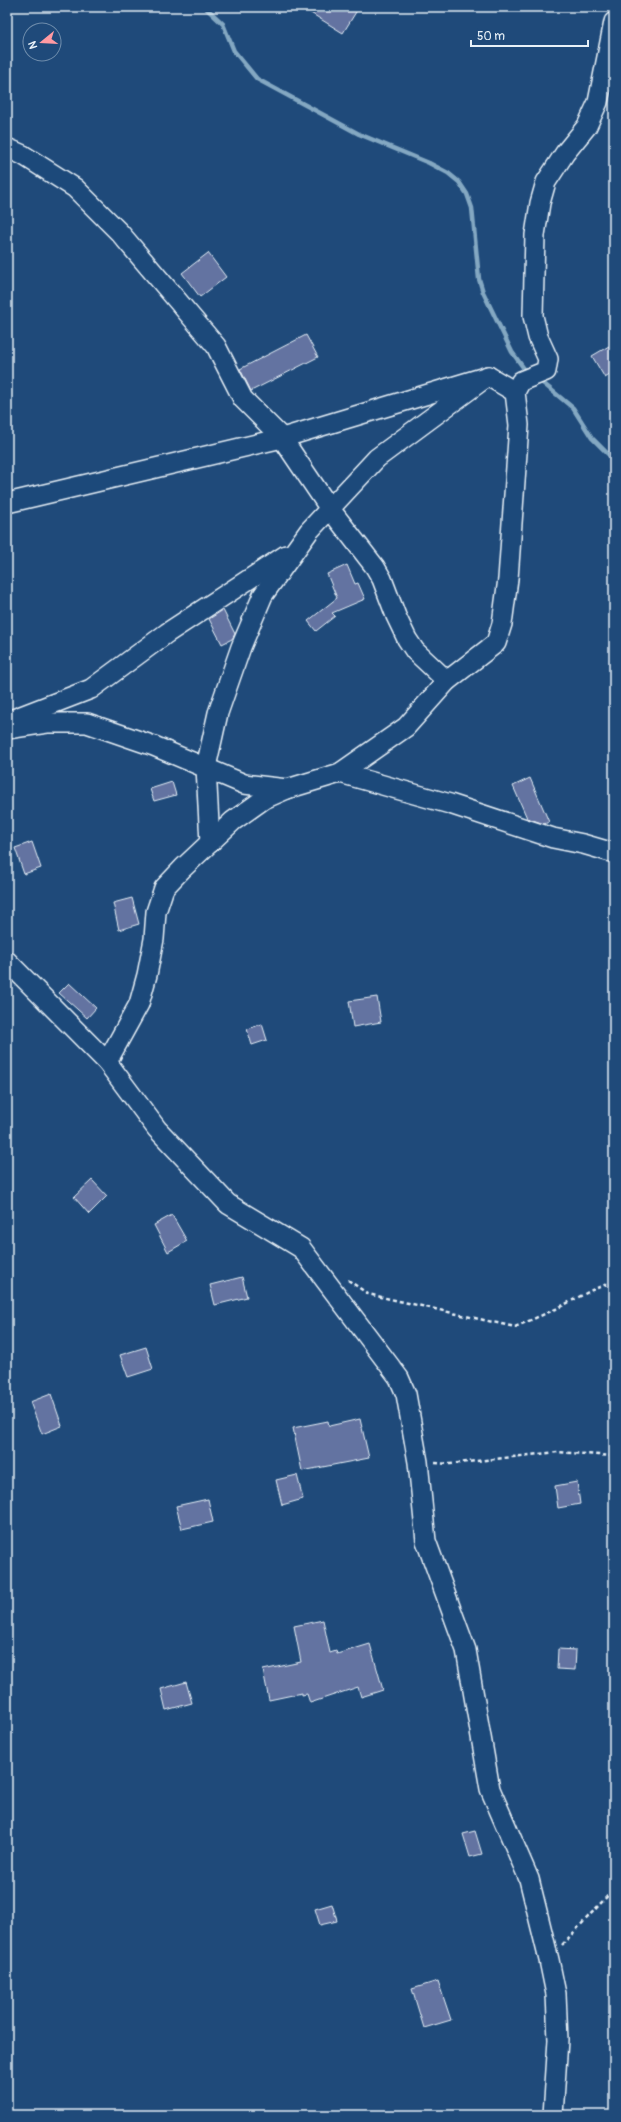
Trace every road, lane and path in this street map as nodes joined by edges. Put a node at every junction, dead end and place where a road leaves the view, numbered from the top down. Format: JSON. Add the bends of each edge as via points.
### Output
{"nodes":[{"id":1,"x":614,"y":22,"type":"edge"},
{"id":2,"x":7,"y":148,"type":"edge"},
{"id":3,"x":488,"y":376,"type":"junction"},
{"id":4,"x":515,"y":392,"type":"junction"},
{"id":5,"x":282,"y":438,"type":"junction"},
{"id":6,"x":7,"y":503,"type":"edge"},
{"id":7,"x":330,"y":509,"type":"junction"},
{"id":8,"x":294,"y":550,"type":"junction"},
{"id":9,"x":447,"y":681,"type":"junction"},
{"id":10,"x":7,"y":722,"type":"edge"},
{"id":11,"x":7,"y":729,"type":"edge"},
{"id":12,"x":206,"y":767,"type":"junction"},
{"id":13,"x":340,"y":773,"type":"junction"},
{"id":14,"x":287,"y":789,"type":"junction"},
{"id":15,"x":210,"y":843,"type":"junction"},
{"id":16,"x":614,"y":853,"type":"edge"},
{"id":17,"x":7,"y":961,"type":"edge"},
{"id":18,"x":107,"y":1062,"type":"junction"},
{"id":19,"x":344,"y":1277,"type":"dead end"},
{"id":20,"x":614,"y":1286,"type":"edge"},
{"id":21,"x":614,"y":1456,"type":"edge"},
{"id":22,"x":418,"y":1462,"type":"junction"},
{"id":23,"x":614,"y":1889,"type":"edge"},
{"id":24,"x":549,"y":1960,"type":"junction"},
{"id":25,"x":552,"y":2115,"type":"edge"}],
"edges":[{"from":1,"to":4,"type":"street","via":[[598,102],[587,126],[546,182],[540,203],[535,235],[533,316],[538,337],[548,359],[546,370],[521,381]]},
{"from":2,"to":5,"type":"street","via":[[76,188],[120,232],[216,346],[243,399]]},
{"from":3,"to":4,"type":"street"},
{"from":3,"to":5,"type":"street"},
{"from":3,"to":7,"type":"street","via":[[377,458]]},
{"from":4,"to":9,"type":"street","via":[[519,425],[508,579],[502,624],[496,643]]},
{"from":5,"to":6,"type":"street"},
{"from":5,"to":7,"type":"street"},
{"from":7,"to":8,"type":"street"},
{"from":7,"to":9,"type":"street","via":[[368,556],[382,578],[407,639]]},
{"from":8,"to":10,"type":"street","via":[[167,633],[91,689]]},
{"from":8,"to":12,"type":"street","via":[[263,595],[241,647],[218,713]]},
{"from":9,"to":13,"type":"street","via":[[406,727]]},
{"from":11,"to":12,"type":"street","via":[[47,723],[87,723]]},
{"from":12,"to":14,"type":"street","via":[[244,784]]},
{"from":12,"to":15,"type":"street"},
{"from":13,"to":14,"type":"street"},
{"from":13,"to":16,"type":"street","via":[[443,802],[553,838]]},
{"from":14,"to":15,"type":"street","via":[[264,800],[233,821]]},
{"from":15,"to":18,"type":"street","via":[[164,888],[156,912],[154,939],[139,1004]]},
{"from":17,"to":18,"type":"street"},
{"from":18,"to":22,"type":"street","via":[[157,1128],[228,1204],[301,1248],[399,1378],[406,1394]]},
{"from":19,"to":20,"type":"path","via":[[368,1294],[515,1327],[597,1288],[607,1284]]},
{"from":21,"to":22,"type":"path","via":[[557,1452],[450,1464]]},
{"from":22,"to":24,"type":"street","via":[[426,1541],[466,1650],[490,1789],[529,1879]]},
{"from":23,"to":24,"type":"path"},
{"from":24,"to":25,"type":"street","via":[[556,1994],[558,2040]]}]}
